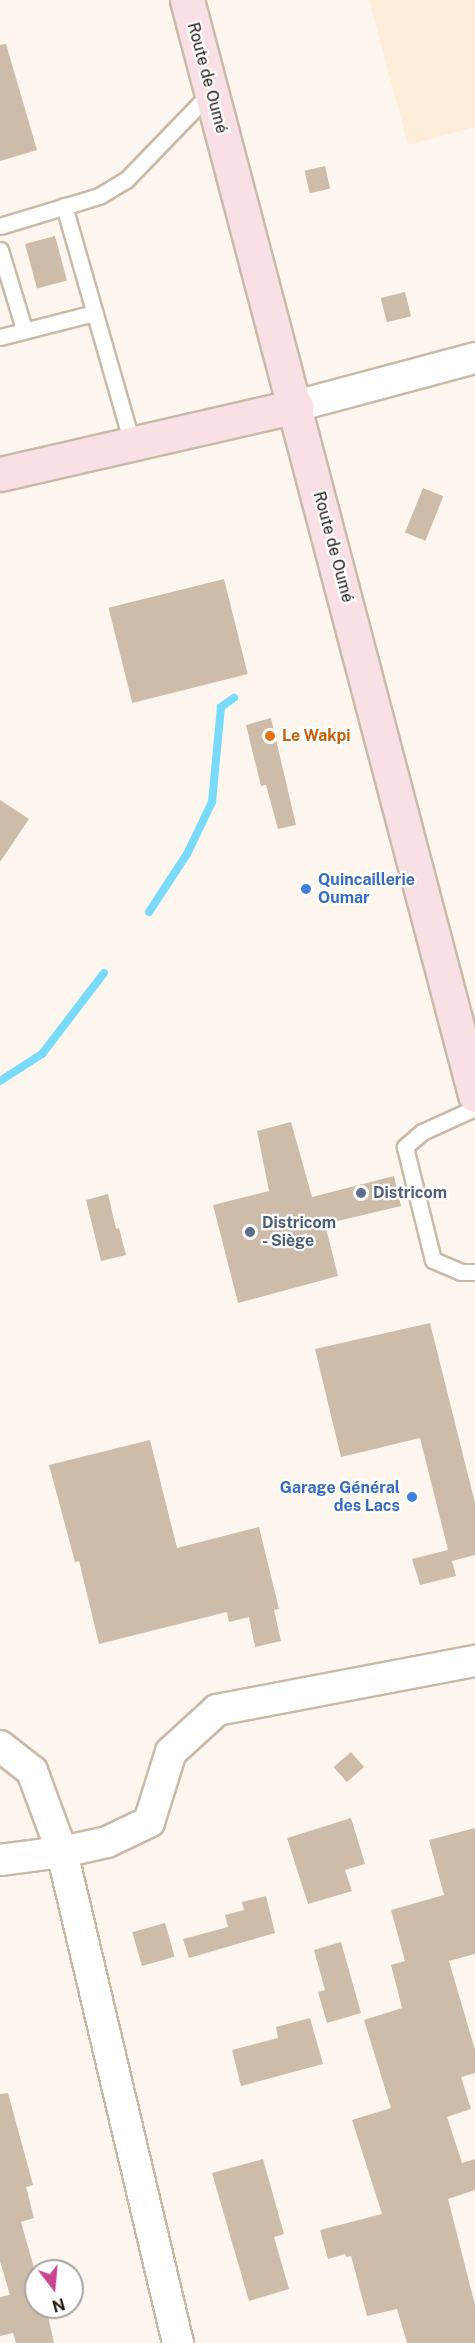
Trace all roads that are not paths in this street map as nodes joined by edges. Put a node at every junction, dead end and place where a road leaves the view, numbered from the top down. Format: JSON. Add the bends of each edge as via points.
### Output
{"nodes":[{"id":1,"x":187,"y":0,"type":"edge"},
{"id":2,"x":211,"y":92,"type":"junction"},
{"id":3,"x":64,"y":206,"type":"junction"},
{"id":4,"x":0,"y":226,"type":"edge"},
{"id":5,"x":0,"y":250,"type":"edge"},
{"id":6,"x":94,"y":312,"type":"junction"},
{"id":7,"x":24,"y":329,"type":"junction"},
{"id":8,"x":0,"y":337,"type":"edge"},
{"id":9,"x":475,"y":358,"type":"edge"},
{"id":10,"x":296,"y":406,"type":"junction"},
{"id":11,"x":132,"y":443,"type":"junction"},
{"id":12,"x":0,"y":474,"type":"edge"},
{"id":13,"x":475,"y":1095,"type":"edge"},
{"id":14,"x":475,"y":1108,"type":"edge"},
{"id":15,"x":475,"y":1272,"type":"edge"},
{"id":16,"x":475,"y":1661,"type":"edge"},
{"id":17,"x":0,"y":1746,"type":"edge"},
{"id":18,"x":62,"y":1852,"type":"junction"},
{"id":19,"x":0,"y":1860,"type":"edge"},
{"id":20,"x":178,"y":2343,"type":"edge"}],
"edges":[{"from":1,"to":2,"type":"main road","name":"Route de Oumé"},
{"from":2,"to":3,"type":"lane","via":[[126,180],[99,196]]},
{"from":2,"to":10,"type":"main road","name":"Route de Oumé"},
{"from":3,"to":4,"type":"lane"},
{"from":3,"to":6,"type":"lane"},
{"from":5,"to":7,"type":"lane"},
{"from":6,"to":7,"type":"lane"},
{"from":6,"to":11,"type":"lane"},
{"from":7,"to":8,"type":"lane"},
{"from":9,"to":10,"type":"street"},
{"from":10,"to":11,"type":"main road"},
{"from":10,"to":13,"type":"main road","name":"Route de Oumé"},
{"from":11,"to":12,"type":"main road"},
{"from":14,"to":15,"type":"lane","via":[[422,1132],[405,1147],[433,1260],[461,1272]]},
{"from":16,"to":18,"type":"street","via":[[217,1710],[171,1752],[149,1822],[107,1842]]},
{"from":17,"to":18,"type":"street","via":[[32,1771]]},
{"from":18,"to":19,"type":"street"},
{"from":18,"to":20,"type":"street"}]}
